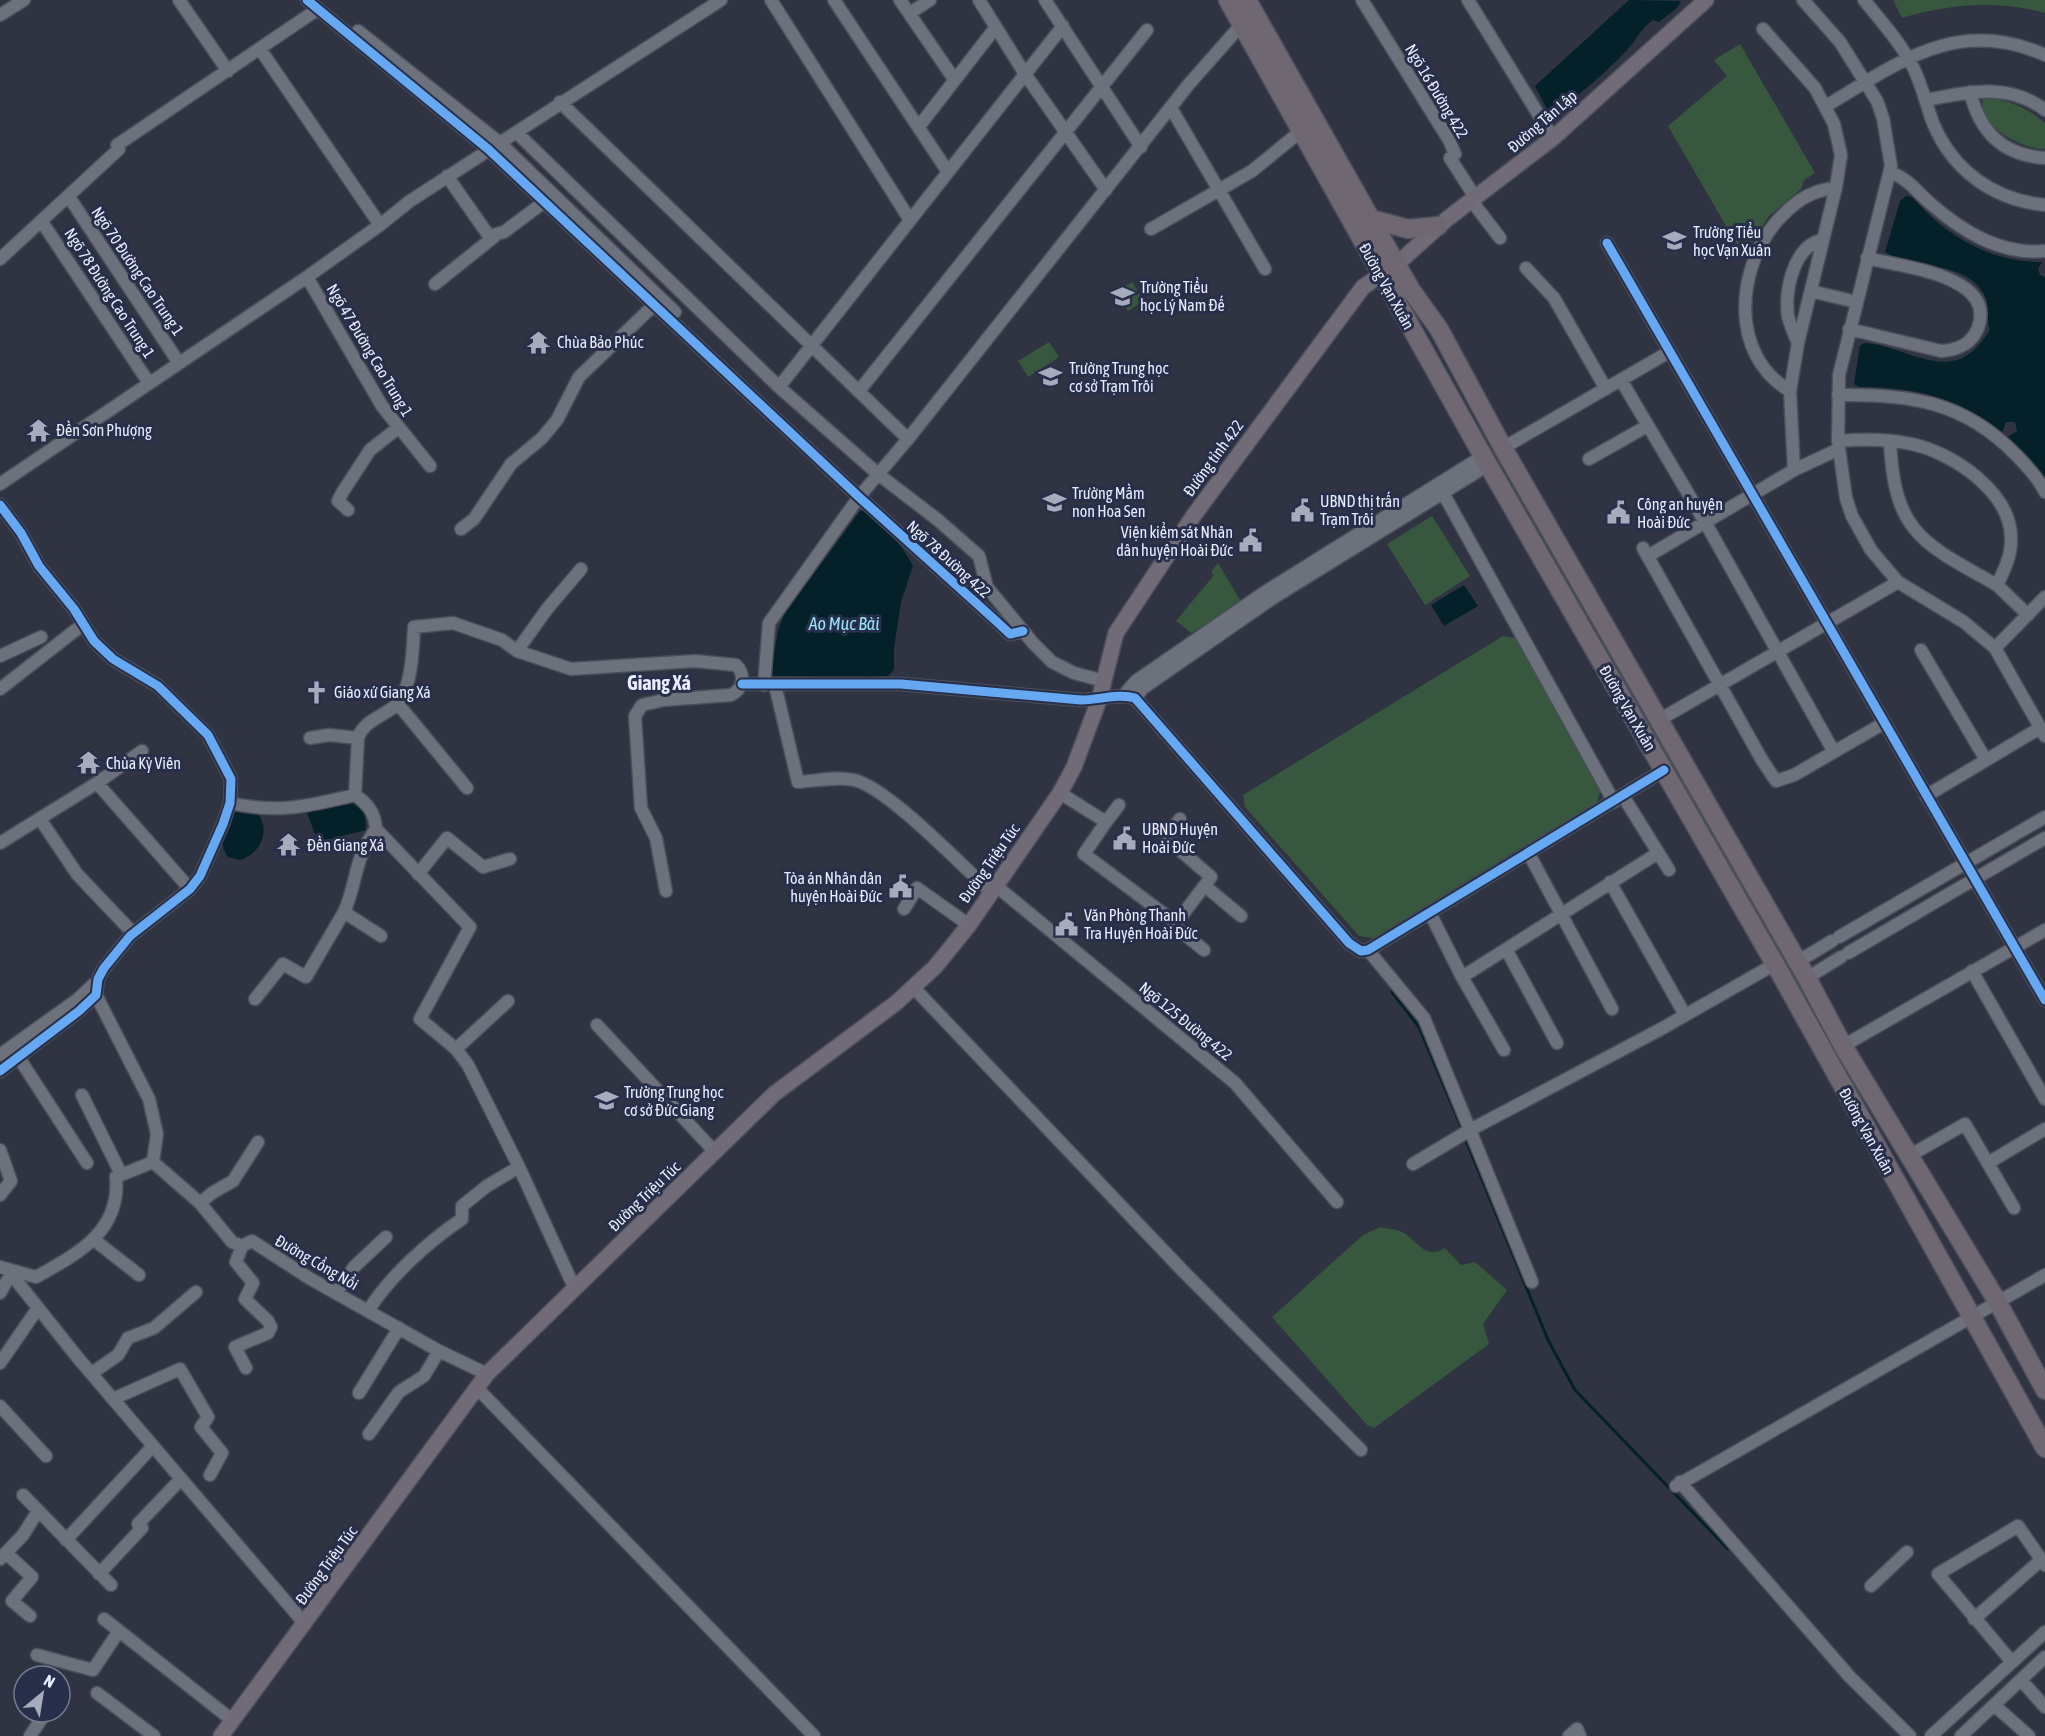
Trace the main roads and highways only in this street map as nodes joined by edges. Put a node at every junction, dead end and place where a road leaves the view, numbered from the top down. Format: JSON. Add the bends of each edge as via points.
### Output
{"nodes":[{"id":1,"x":1228,"y":0,"type":"edge"},
{"id":2,"x":1247,"y":0,"type":"edge"},
{"id":3,"x":1703,"y":1,"type":"edge"},
{"id":4,"x":1371,"y":219,"type":"junction"},
{"id":5,"x":1438,"y":226,"type":"junction"},
{"id":6,"x":1397,"y":264,"type":"junction"},
{"id":7,"x":1380,"y":274,"type":"junction"},
{"id":8,"x":1592,"y":602,"type":"junction"},
{"id":9,"x":1574,"y":614,"type":"junction"},
{"id":10,"x":1100,"y":700,"type":"joint"},
{"id":11,"x":2045,"y":1390,"type":"edge"},
{"id":12,"x":2045,"y":1448,"type":"edge"},
{"id":13,"x":221,"y":1736,"type":"edge"}],
"edges":[{"from":1,"to":7,"type":"highway","name":"Đường Vạn Xuân"},
{"from":2,"to":4,"type":"highway","name":"Đường Vạn Xuân"},
{"from":3,"to":5,"type":"main road","name":"Đường Tân Lập","via":[[1553,138]]},
{"from":4,"to":5,"type":"highway","via":[[1408,229]]},
{"from":4,"to":6,"type":"highway","name":"Đường Vạn Xuân"},
{"from":5,"to":6,"type":"main road","name":"Đường Tân Lập"},
{"from":6,"to":7,"type":"main road","name":"Đường tỉnh 422"},
{"from":6,"to":8,"type":"highway","name":"Đường Vạn Xuân","via":[[1439,329]]},
{"from":7,"to":9,"type":"highway","name":"Đường Vạn Xuân"},
{"from":7,"to":10,"type":"main road","name":"Đường tỉnh 422","via":[[1358,293],[1194,515],[1116,633]]},
{"from":8,"to":9,"type":"highway"},
{"from":8,"to":11,"type":"highway","name":"Đường Vạn Xuân","via":[[1843,1046],[1997,1301]]},
{"from":9,"to":12,"type":"highway","name":"Đường Vạn Xuân"},
{"from":10,"to":13,"type":"main road","name":"Đường Triệu Túc","via":[[1060,793],[969,925],[935,967],[896,1003],[774,1094],[488,1374]]}]}
